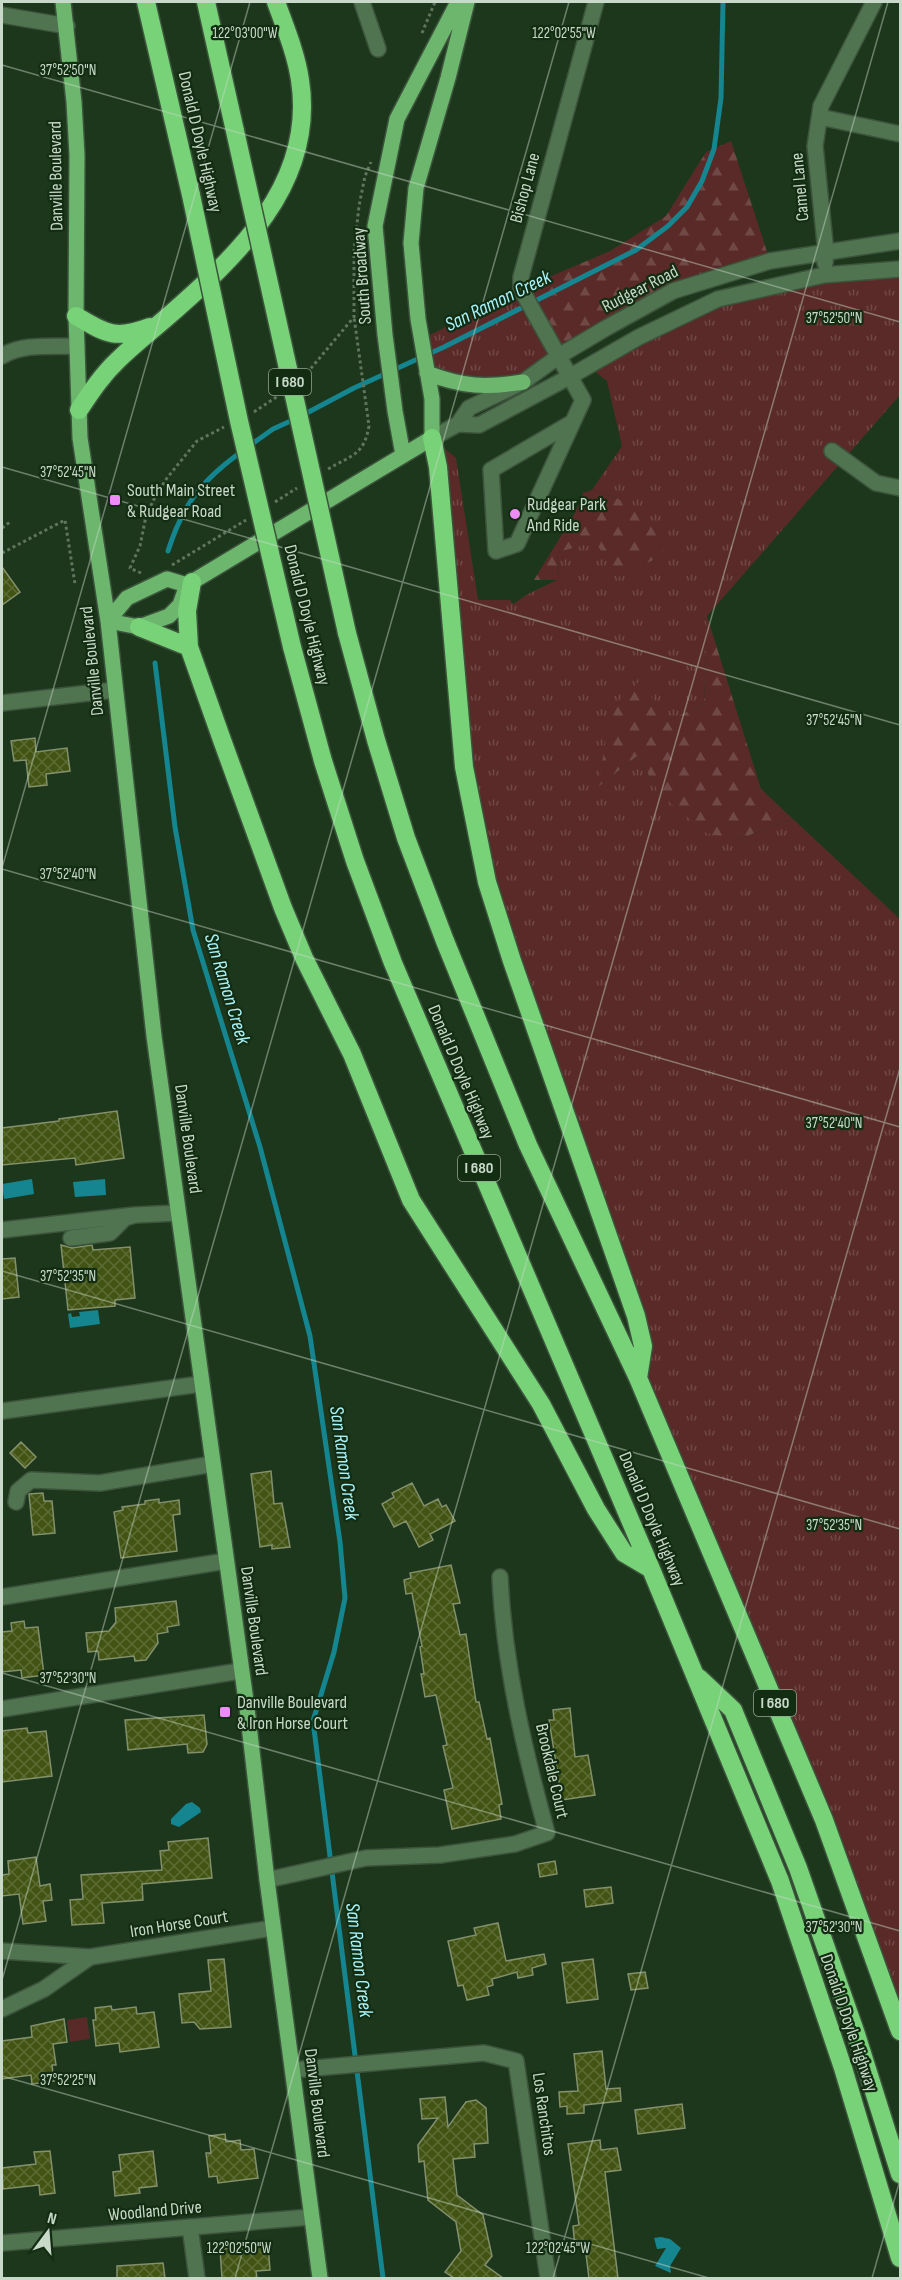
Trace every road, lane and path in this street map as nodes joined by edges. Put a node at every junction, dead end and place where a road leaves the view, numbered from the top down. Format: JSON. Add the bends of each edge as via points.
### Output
{"nodes":[{"id":1,"x":63,"y":2,"type":"edge"},
{"id":2,"x":146,"y":2,"type":"edge"},
{"id":3,"x":206,"y":2,"type":"edge"},
{"id":4,"x":276,"y":2,"type":"edge"},
{"id":5,"x":362,"y":2,"type":"edge"},
{"id":6,"x":458,"y":2,"type":"edge"},
{"id":7,"x":467,"y":2,"type":"edge"},
{"id":8,"x":596,"y":2,"type":"edge"},
{"id":9,"x":874,"y":2,"type":"edge"},
{"id":10,"x":2,"y":15,"type":"edge"},
{"id":11,"x":68,"y":26,"type":"junction"},
{"id":12,"x":378,"y":49,"type":"dead end"},
{"id":13,"x":820,"y":117,"type":"junction"},
{"id":14,"x":900,"y":134,"type":"edge"},
{"id":15,"x":900,"y":241,"type":"edge"},
{"id":16,"x":826,"y":253,"type":"junction"},
{"id":17,"x":900,"y":269,"type":"edge"},
{"id":18,"x":824,"y":275,"type":"junction"},
{"id":19,"x":76,"y":316,"type":"junction"},
{"id":20,"x":354,"y":317,"type":"dead end"},
{"id":21,"x":162,"y":322,"type":"junction"},
{"id":22,"x":77,"y":346,"type":"junction"},
{"id":23,"x":2,"y":356,"type":"edge"},
{"id":24,"x":559,"y":356,"type":"junction"},
{"id":25,"x":427,"y":373,"type":"junction"},
{"id":26,"x":571,"y":376,"type":"junction"},
{"id":27,"x":523,"y":382,"type":"junction"},
{"id":28,"x":79,"y":410,"type":"junction"},
{"id":29,"x":367,"y":415,"type":"dead end"},
{"id":30,"x":573,"y":422,"type":"junction"},
{"id":31,"x":458,"y":424,"type":"junction"},
{"id":32,"x":432,"y":438,"type":"junction"},
{"id":33,"x":832,"y":451,"type":"dead end"},
{"id":34,"x":404,"y":456,"type":"junction"},
{"id":35,"x":900,"y":488,"type":"edge"},
{"id":36,"x":10,"y":522,"type":"dead end"},
{"id":37,"x":2,"y":528,"type":"edge"},
{"id":38,"x":2,"y":553,"type":"edge"},
{"id":39,"x":75,"y":584,"type":"dead end"},
{"id":40,"x":190,"y":584,"type":"junction"},
{"id":41,"x":108,"y":621,"type":"junction"},
{"id":42,"x":139,"y":627,"type":"junction"},
{"id":43,"x":189,"y":647,"type":"junction"},
{"id":44,"x":115,"y":690,"type":"junction"},
{"id":45,"x":2,"y":703,"type":"edge"},
{"id":46,"x":178,"y":1213,"type":"junction"},
{"id":47,"x":135,"y":1215,"type":"junction"},
{"id":48,"x":2,"y":1230,"type":"edge"},
{"id":49,"x":71,"y":1238,"type":"dead end"},
{"id":50,"x":638,"y":1378,"type":"junction"},
{"id":51,"x":201,"y":1384,"type":"junction"},
{"id":52,"x":3,"y":1411,"type":"dead end"},
{"id":53,"x":213,"y":1464,"type":"junction"},
{"id":54,"x":16,"y":1502,"type":"dead end"},
{"id":55,"x":226,"y":1561,"type":"junction"},
{"id":56,"x":651,"y":1569,"type":"junction"},
{"id":57,"x":500,"y":1577,"type":"dead end"},
{"id":58,"x":2,"y":1597,"type":"edge"},
{"id":59,"x":240,"y":1671,"type":"junction"},
{"id":60,"x":695,"y":1675,"type":"junction"},
{"id":61,"x":2,"y":1709,"type":"edge"},
{"id":62,"x":267,"y":1880,"type":"junction"},
{"id":63,"x":273,"y":1928,"type":"junction"},
{"id":64,"x":2,"y":1951,"type":"edge"},
{"id":65,"x":90,"y":1957,"type":"junction"},
{"id":66,"x":2,"y":2009,"type":"edge"},
{"id":67,"x":900,"y":2031,"type":"edge"},
{"id":68,"x":293,"y":2070,"type":"junction"},
{"id":69,"x":900,"y":2174,"type":"edge"},
{"id":70,"x":311,"y":2217,"type":"junction"},
{"id":71,"x":190,"y":2227,"type":"junction"},
{"id":72,"x":2,"y":2243,"type":"edge"},
{"id":73,"x":900,"y":2258,"type":"edge"},
{"id":74,"x":197,"y":2278,"type":"edge"},
{"id":75,"x":320,"y":2278,"type":"edge"},
{"id":76,"x":548,"y":2278,"type":"edge"}],
"edges":[{"from":1,"to":11,"type":"main road","name":"Danville Boulevard"},
{"from":2,"to":56,"type":"highway","name":"Donald D Doyle Highway","number":"I 680","bridge":true,"via":[[292,647],[351,850],[393,963]]},
{"from":3,"to":50,"type":"highway","name":"Donald D Doyle Highway","number":"I 680","bridge":true,"via":[[347,633],[375,740],[445,941],[528,1144]]},
{"from":4,"to":21,"type":"highway","via":[[300,80],[302,119],[294,158],[279,195],[255,231]]},
{"from":5,"to":12,"type":"street"},
{"from":6,"to":34,"type":"main road","name":"South Broadway","via":[[397,119],[375,226],[385,335]]},
{"from":7,"to":25,"type":"main road","via":[[416,188],[411,243]]},
{"from":8,"to":24,"type":"street","name":"Bishop Lane","via":[[521,277],[521,289]]},
{"from":9,"to":13,"type":"street","name":"Camel Lane","via":[[821,106]]},
{"from":10,"to":11,"type":"street"},
{"from":11,"to":19,"type":"main road","name":"Danville Boulevard","via":[[77,155]]},
{"from":13,"to":14,"type":"street"},
{"from":13,"to":16,"type":"street","name":"Camel Lane","via":[[815,146]]},
{"from":15,"to":16,"type":"street","name":"Rudgear Road"},
{"from":16,"to":18,"type":"street","name":"Camel Lane"},
{"from":16,"to":24,"type":"street","name":"Rudgear Road","via":[[770,261],[673,291]]},
{"from":17,"to":18,"type":"street","name":"Rudgear Road"},
{"from":18,"to":26,"type":"street","name":"Rudgear Road","via":[[718,299]]},
{"from":19,"to":21,"type":"highway","via":[[114,334],[129,334]]},
{"from":19,"to":22,"type":"main road","name":"Danville Boulevard"},
{"from":20,"to":29,"type":"path"},
{"from":21,"to":28,"type":"highway","via":[[113,364]]},
{"from":22,"to":23,"type":"street","via":[[26,347]]},
{"from":22,"to":28,"type":"main road","name":"Danville Boulevard"},
{"from":24,"to":26,"type":"street","name":"Bishop Lane"},
{"from":24,"to":27,"type":"street","name":"Rudgear Road"},
{"from":25,"to":27,"type":"main road","via":[[468,386]]},
{"from":25,"to":32,"type":"main road"},
{"from":26,"to":30,"type":"street","name":"Bishop Lane","via":[[583,400]]},
{"from":26,"to":31,"type":"street","name":"Rudgear Road","via":[[479,425]]},
{"from":27,"to":31,"type":"street","name":"Rudgear Road","via":[[469,408]]},
{"from":28,"to":41,"type":"main road","name":"Danville Boulevard"},
{"from":30,"to":30,"type":"street","via":[[518,544],[496,551],[491,470]]},
{"from":31,"to":32,"type":"street","name":"Rudgear Road"},
{"from":32,"to":34,"type":"main road","name":"Rudgear Road"},
{"from":32,"to":50,"type":"highway","via":[[438,467],[464,767],[477,837],[512,961],[636,1316],[643,1346]]},
{"from":33,"to":35,"type":"street","via":[[876,483]]},
{"from":34,"to":40,"type":"main road","name":"Rudgear Road"},
{"from":36,"to":37,"type":"path"},
{"from":38,"to":39,"type":"path","via":[[65,520]]},
{"from":40,"to":41,"type":"main road","via":[[167,579],[127,598]]},
{"from":40,"to":42,"type":"main road","via":[[180,605],[169,616]]},
{"from":40,"to":43,"type":"highway"},
{"from":41,"to":42,"type":"main road"},
{"from":41,"to":44,"type":"main road","name":"Danville Boulevard"},
{"from":42,"to":43,"type":"highway"},
{"from":43,"to":56,"type":"highway","via":[[283,908],[351,1054],[411,1200],[541,1404],[596,1509],[624,1553]]},
{"from":44,"to":45,"type":"street"},
{"from":44,"to":46,"type":"main road","name":"Danville Boulevard"},
{"from":46,"to":47,"type":"street"},
{"from":46,"to":51,"type":"main road","name":"Danville Boulevard"},
{"from":47,"to":48,"type":"street"},
{"from":47,"to":49,"type":"street","via":[[125,1218],[110,1233]]},
{"from":50,"to":67,"type":"highway","name":"Donald D Doyle Highway","number":"I 680","via":[[824,1820]]},
{"from":51,"to":52,"type":"street"},
{"from":51,"to":53,"type":"main road","name":"Danville Boulevard"},
{"from":53,"to":54,"type":"street","via":[[100,1483],[31,1480],[18,1491]]},
{"from":53,"to":55,"type":"main road","name":"Danville Boulevard"},
{"from":55,"to":58,"type":"street"},
{"from":55,"to":59,"type":"main road","name":"Danville Boulevard"},
{"from":56,"to":60,"type":"highway","name":"Donald D Doyle Highway","number":"I 680"},
{"from":57,"to":62,"type":"street","name":"Brookdale Court","via":[[502,1622],[527,1759],[547,1833],[515,1844],[440,1855],[366,1858]]},
{"from":59,"to":61,"type":"street"},
{"from":59,"to":62,"type":"main road","name":"Danville Boulevard"},
{"from":60,"to":69,"type":"highway","number":"I 680","via":[[733,1710],[798,1868]]},
{"from":60,"to":73,"type":"highway","name":"Donald D Doyle Highway","number":"I 680","via":[[780,1881],[850,2089]]},
{"from":62,"to":63,"type":"main road","name":"Danville Boulevard"},
{"from":63,"to":65,"type":"street","name":"Iron Horse Court"},
{"from":63,"to":68,"type":"main road","name":"Danville Boulevard"},
{"from":64,"to":65,"type":"street","name":"Iron Horse Court"},
{"from":65,"to":66,"type":"street","name":"Iron Horse Court","via":[[44,1989]]},
{"from":68,"to":70,"type":"main road","name":"Danville Boulevard"},
{"from":68,"to":76,"type":"street","name":"Los Ranchitos","via":[[484,2053],[516,2061]]},
{"from":70,"to":71,"type":"street","name":"Woodland Drive"},
{"from":70,"to":75,"type":"main road","name":"Danville Boulevard"},
{"from":71,"to":72,"type":"street","name":"Woodland Drive"},
{"from":71,"to":74,"type":"street"}]}
